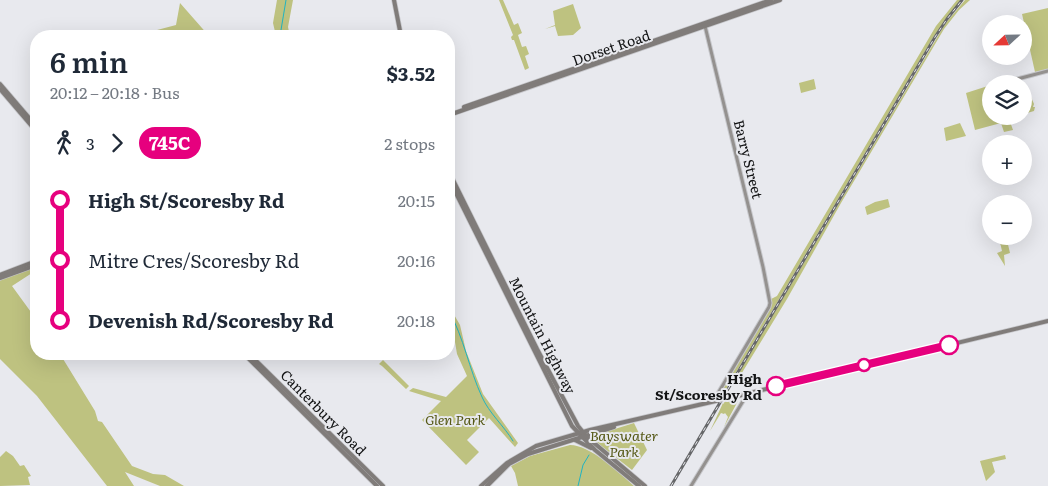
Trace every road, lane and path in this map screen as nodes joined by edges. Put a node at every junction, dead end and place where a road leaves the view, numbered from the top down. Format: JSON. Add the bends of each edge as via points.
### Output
{"nodes":[{"id":1,"x":394,"y":0,"type":"edge"},
{"id":2,"x":771,"y":0,"type":"edge"},
{"id":3,"x":780,"y":0,"type":"edge"},
{"id":4,"x":704,"y":25,"type":"junction"},
{"id":5,"x":400,"y":30,"type":"edge"},
{"id":6,"x":1048,"y":71,"type":"edge"},
{"id":7,"x":1032,"y":75,"type":"edge"},
{"id":8,"x":0,"y":84,"type":"edge"},
{"id":9,"x":0,"y":89,"type":"edge"},
{"id":10,"x":18,"y":107,"type":"junction"},
{"id":11,"x":455,"y":112,"type":"edge"},
{"id":12,"x":30,"y":120,"type":"edge"},
{"id":13,"x":30,"y":123,"type":"edge"},
{"id":14,"x":455,"y":187,"type":"edge"},
{"id":15,"x":455,"y":189,"type":"edge"},
{"id":16,"x":457,"y":192,"type":"junction"},
{"id":17,"x":479,"y":233,"type":"junction"},
{"id":18,"x":478,"y":240,"type":"junction"},
{"id":19,"x":30,"y":265,"type":"edge"},
{"id":20,"x":0,"y":276,"type":"edge"},
{"id":21,"x":515,"y":309,"type":"junction"},
{"id":22,"x":1048,"y":321,"type":"edge"},
{"id":23,"x":536,"y":350,"type":"junction"},
{"id":24,"x":251,"y":360,"type":"edge"},
{"id":25,"x":255,"y":360,"type":"edge"},
{"id":26,"x":260,"y":367,"type":"junction"},
{"id":27,"x":720,"y":390,"type":"junction"},
{"id":28,"x":748,"y":393,"type":"junction"},
{"id":29,"x":740,"y":395,"type":"junction"},
{"id":30,"x":561,"y":397,"type":"junction"},
{"id":31,"x":720,"y":400,"type":"junction"},
{"id":32,"x":742,"y":403,"type":"junction"},
{"id":33,"x":567,"y":412,"type":"junction"},
{"id":34,"x":573,"y":418,"type":"junction"},
{"id":35,"x":630,"y":422,"type":"junction"},
{"id":36,"x":572,"y":426,"type":"junction"},
{"id":37,"x":590,"y":430,"type":"junction"},
{"id":38,"x":601,"y":431,"type":"junction"},
{"id":39,"x":582,"y":435,"type":"junction"},
{"id":40,"x":571,"y":438,"type":"junction"},
{"id":41,"x":335,"y":441,"type":"junction"},
{"id":42,"x":594,"y":444,"type":"junction"},
{"id":43,"x":595,"y":450,"type":"junction"},
{"id":44,"x":613,"y":462,"type":"junction"},
{"id":45,"x":484,"y":485,"type":"edge"},
{"id":46,"x":377,"y":486,"type":"edge"},
{"id":47,"x":383,"y":486,"type":"edge"},
{"id":48,"x":642,"y":486,"type":"edge"},
{"id":49,"x":692,"y":486,"type":"edge"}],
"edges":[{"from":1,"to":5,"type":"main road"},
{"from":2,"to":4,"type":"main road","name":"Dorset Road"},
{"from":3,"to":4,"type":"main road","name":"Dorset Road"},
{"from":4,"to":11,"type":"main road","name":"Dorset Road"},
{"from":4,"to":27,"type":"main road","name":"Barry Street","via":[[770,306]]},
{"from":6,"to":7,"type":"main road"},
{"from":8,"to":10,"type":"main road"},
{"from":9,"to":10,"type":"main road"},
{"from":10,"to":12,"type":"main road"},
{"from":10,"to":13,"type":"main road"},
{"from":14,"to":16,"type":"main road","name":"Mountain Highway"},
{"from":15,"to":16,"type":"main road","name":"Mountain Highway"},
{"from":16,"to":17,"type":"main road","name":"Mountain Highway"},
{"from":16,"to":18,"type":"main road","name":"Mountain Highway"},
{"from":17,"to":18,"type":"main road"},
{"from":17,"to":21,"type":"main road","name":"Mountain Highway"},
{"from":18,"to":21,"type":"main road","name":"Mountain Highway"},
{"from":19,"to":20,"type":"main road"},
{"from":21,"to":23,"type":"main road","name":"Mountain Highway"},
{"from":22,"to":28,"type":"main road"},
{"from":23,"to":30,"type":"main road","name":"Mountain Highway"},
{"from":23,"to":33,"type":"main road","name":"Mountain Highway"},
{"from":24,"to":26,"type":"main road","name":"Canterbury Road"},
{"from":25,"to":26,"type":"main road","name":"Canterbury Road"},
{"from":26,"to":41,"type":"main road","name":"Canterbury Road"},
{"from":27,"to":31,"type":"main road"},
{"from":27,"to":31,"type":"main road"},
{"from":28,"to":29,"type":"main road"},
{"from":28,"to":32,"type":"main road"},
{"from":29,"to":31,"type":"main road"},
{"from":29,"to":32,"type":"main road"},
{"from":30,"to":33,"type":"main road","name":"Mountain Highway"},
{"from":30,"to":33,"type":"main road"},
{"from":31,"to":35,"type":"main road"},
{"from":32,"to":49,"type":"main road"},
{"from":33,"to":34,"type":"main road","name":"Mountain Highway"},
{"from":33,"to":36,"type":"main road","name":"Mountain Highway"},
{"from":34,"to":37,"type":"main road","via":[[582,428]]},
{"from":34,"to":39,"type":"main road","name":"Mountain Highway"},
{"from":35,"to":37,"type":"main road"},
{"from":35,"to":38,"type":"main road"},
{"from":36,"to":39,"type":"main road","name":"Mountain Highway"},
{"from":36,"to":40,"type":"main road"},
{"from":37,"to":39,"type":"main road"},
{"from":38,"to":39,"type":"main road"},
{"from":38,"to":42,"type":"main road","via":[[594,436]]},
{"from":39,"to":40,"type":"main road"},
{"from":39,"to":42,"type":"main road","name":"Mountain Highway"},
{"from":39,"to":43,"type":"main road","name":"Mountain Highway"},
{"from":40,"to":43,"type":"main road"},
{"from":40,"to":45,"type":"main road","via":[[521,455]]},
{"from":41,"to":46,"type":"main road","name":"Canterbury Road"},
{"from":41,"to":47,"type":"main road","name":"Canterbury Road"},
{"from":42,"to":44,"type":"main road","name":"Mountain Highway"},
{"from":43,"to":44,"type":"main road","name":"Mountain Highway"},
{"from":44,"to":48,"type":"main road","name":"Mountain Highway"},
{"from":44,"to":48,"type":"main road","name":"Mountain Highway","via":[[634,476]]}]}
